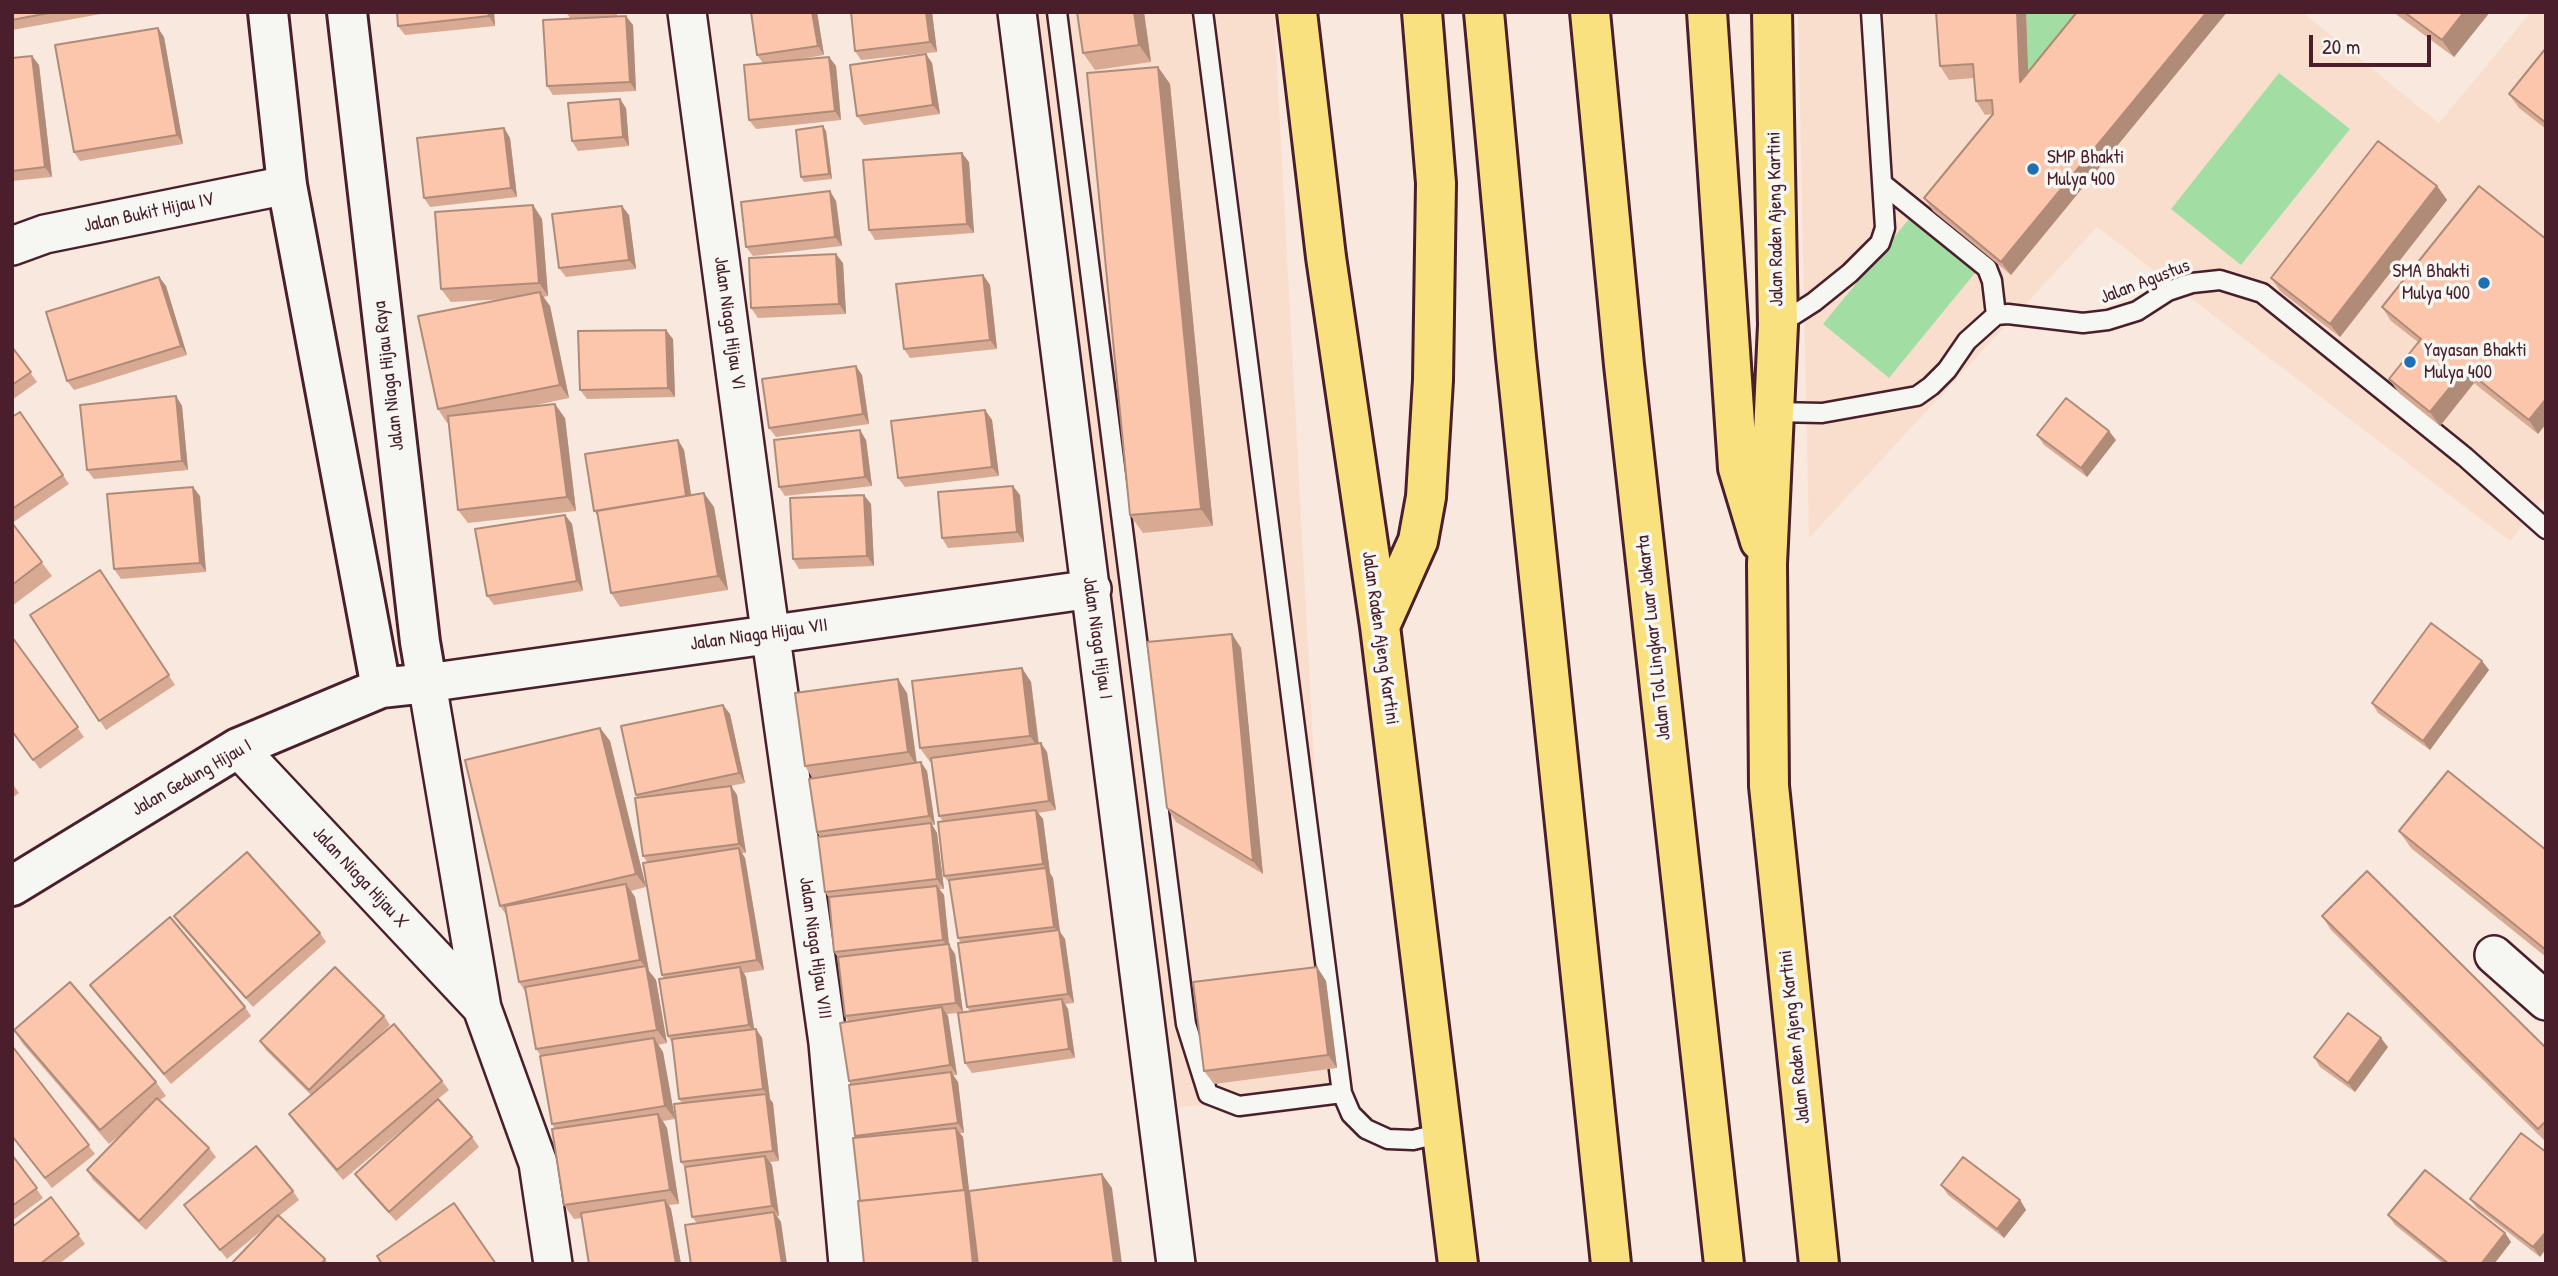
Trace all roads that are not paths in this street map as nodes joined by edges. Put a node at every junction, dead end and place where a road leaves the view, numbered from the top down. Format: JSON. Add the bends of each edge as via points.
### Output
{"nodes":[{"id":1,"x":268,"y":12,"type":"edge"},
{"id":2,"x":347,"y":12,"type":"edge"},
{"id":3,"x":687,"y":12,"type":"edge"},
{"id":4,"x":1017,"y":12,"type":"edge"},
{"id":5,"x":1057,"y":12,"type":"edge"},
{"id":6,"x":1203,"y":12,"type":"edge"},
{"id":7,"x":1297,"y":12,"type":"edge"},
{"id":8,"x":1422,"y":12,"type":"edge"},
{"id":9,"x":1484,"y":12,"type":"edge"},
{"id":10,"x":1590,"y":12,"type":"edge"},
{"id":11,"x":1707,"y":12,"type":"edge"},
{"id":12,"x":1772,"y":12,"type":"edge"},
{"id":13,"x":1871,"y":12,"type":"edge"},
{"id":14,"x":1883,"y":184,"type":"junction"},
{"id":15,"x":287,"y":185,"type":"junction"},
{"id":16,"x":12,"y":246,"type":"edge"},
{"id":17,"x":2002,"y":314,"type":"junction"},
{"id":18,"x":1778,"y":325,"type":"junction"},
{"id":19,"x":1775,"y":411,"type":"junction"},
{"id":20,"x":2546,"y":530,"type":"edge"},
{"id":21,"x":1767,"y":564,"type":"junction"},
{"id":22,"x":1092,"y":589,"type":"junction"},
{"id":23,"x":1380,"y":626,"type":"junction"},
{"id":24,"x":771,"y":633,"type":"junction"},
{"id":25,"x":427,"y":683,"type":"junction"},
{"id":26,"x":381,"y":688,"type":"junction"},
{"id":27,"x":438,"y":738,"type":"joint"},
{"id":28,"x":238,"y":748,"type":"junction"},
{"id":29,"x":12,"y":886,"type":"edge"},
{"id":30,"x":2494,"y":955,"type":"dead end"},
{"id":31,"x":2546,"y":1001,"type":"edge"},
{"id":32,"x":482,"y":1008,"type":"junction"},
{"id":33,"x":1342,"y":1093,"type":"junction"},
{"id":34,"x":1442,"y":1133,"type":"junction"},
{"id":35,"x":553,"y":1264,"type":"edge"},
{"id":36,"x":848,"y":1264,"type":"edge"},
{"id":37,"x":1176,"y":1264,"type":"edge"},
{"id":38,"x":1458,"y":1264,"type":"edge"},
{"id":39,"x":1611,"y":1264,"type":"edge"},
{"id":40,"x":1724,"y":1264,"type":"edge"},
{"id":41,"x":1819,"y":1264,"type":"edge"}],
"edges":[{"from":1,"to":15,"type":"street"},
{"from":2,"to":25,"type":"street","name":"Jalan Niaga Hijau Raya"},
{"from":3,"to":24,"type":"street","name":"Jalan Niaga Hijau VI"},
{"from":4,"to":22,"type":"street","name":"Jalan Niaga Hijau I"},
{"from":5,"to":33,"type":"lane","via":[[1186,1024],[1208,1094],[1239,1105]]},
{"from":6,"to":33,"type":"lane"},
{"from":7,"to":23,"type":"highway","name":"Jalan Raden Ajeng Kartini","via":[[1325,257]]},
{"from":8,"to":23,"type":"highway","via":[[1436,183],[1426,497],[1418,541]]},
{"from":9,"to":39,"type":"highway"},
{"from":10,"to":40,"type":"highway","name":"Jalan Tol Lingkar Luar Jakarta","via":[[1624,365]]},
{"from":11,"to":21,"type":"highway","via":[[1738,467]]},
{"from":12,"to":18,"type":"highway","name":"Jalan Raden Ajeng Kartini"},
{"from":13,"to":14,"type":"lane"},
{"from":14,"to":17,"type":"lane","via":[[1977,257],[1987,268]]},
{"from":14,"to":18,"type":"lane","via":[[1885,228],[1880,243],[1850,274]]},
{"from":15,"to":16,"type":"street","name":"Jalan Bukit Hijau IV","via":[[45,234]]},
{"from":15,"to":26,"type":"street"},
{"from":17,"to":19,"type":"lane","via":[[1967,341],[1947,370],[1917,396],[1822,413]]},
{"from":17,"to":20,"type":"lane","name":"Jalan Agustus","via":[[2083,323],[2108,320],[2137,312],[2168,291],[2220,280],[2262,293],[2465,457]]},
{"from":18,"to":19,"type":"highway","name":"Jalan Raden Ajeng Kartini"},
{"from":19,"to":21,"type":"highway","name":"Jalan Raden Ajeng Kartini"},
{"from":21,"to":41,"type":"highway","name":"Jalan Raden Ajeng Kartini","via":[[1769,786]]},
{"from":22,"to":24,"type":"street","name":"Jalan Niaga Hijau VII"},
{"from":22,"to":37,"type":"street","name":"Jalan Niaga Hijau I"},
{"from":23,"to":34,"type":"highway","name":"Jalan Raden Ajeng Kartini"},
{"from":24,"to":25,"type":"street","name":"Jalan Niaga Hijau VII"},
{"from":24,"to":36,"type":"street","name":"Jalan Niaga Hijau VIII","via":[[828,1043]]},
{"from":25,"to":26,"type":"street","name":"Jalan Gedung Hijau I"},
{"from":25,"to":27,"type":"street","name":"Jalan Niaga Hijau Raya"},
{"from":26,"to":28,"type":"street","name":"Jalan Gedung Hijau I"},
{"from":27,"to":32,"type":"street","name":"Jalan Niaga Hijau X"},
{"from":28,"to":29,"type":"street","name":"Jalan Gedung Hijau I"},
{"from":28,"to":32,"type":"street","name":"Jalan Niaga Hijau X"},
{"from":30,"to":31,"type":"street"},
{"from":32,"to":35,"type":"street","name":"Jalan Niaga Hijau X","via":[[538,1163]]},
{"from":33,"to":34,"type":"lane","via":[[1351,1114],[1366,1129],[1388,1139],[1413,1140]]},
{"from":34,"to":38,"type":"highway","name":"Jalan Raden Ajeng Kartini"}]}
